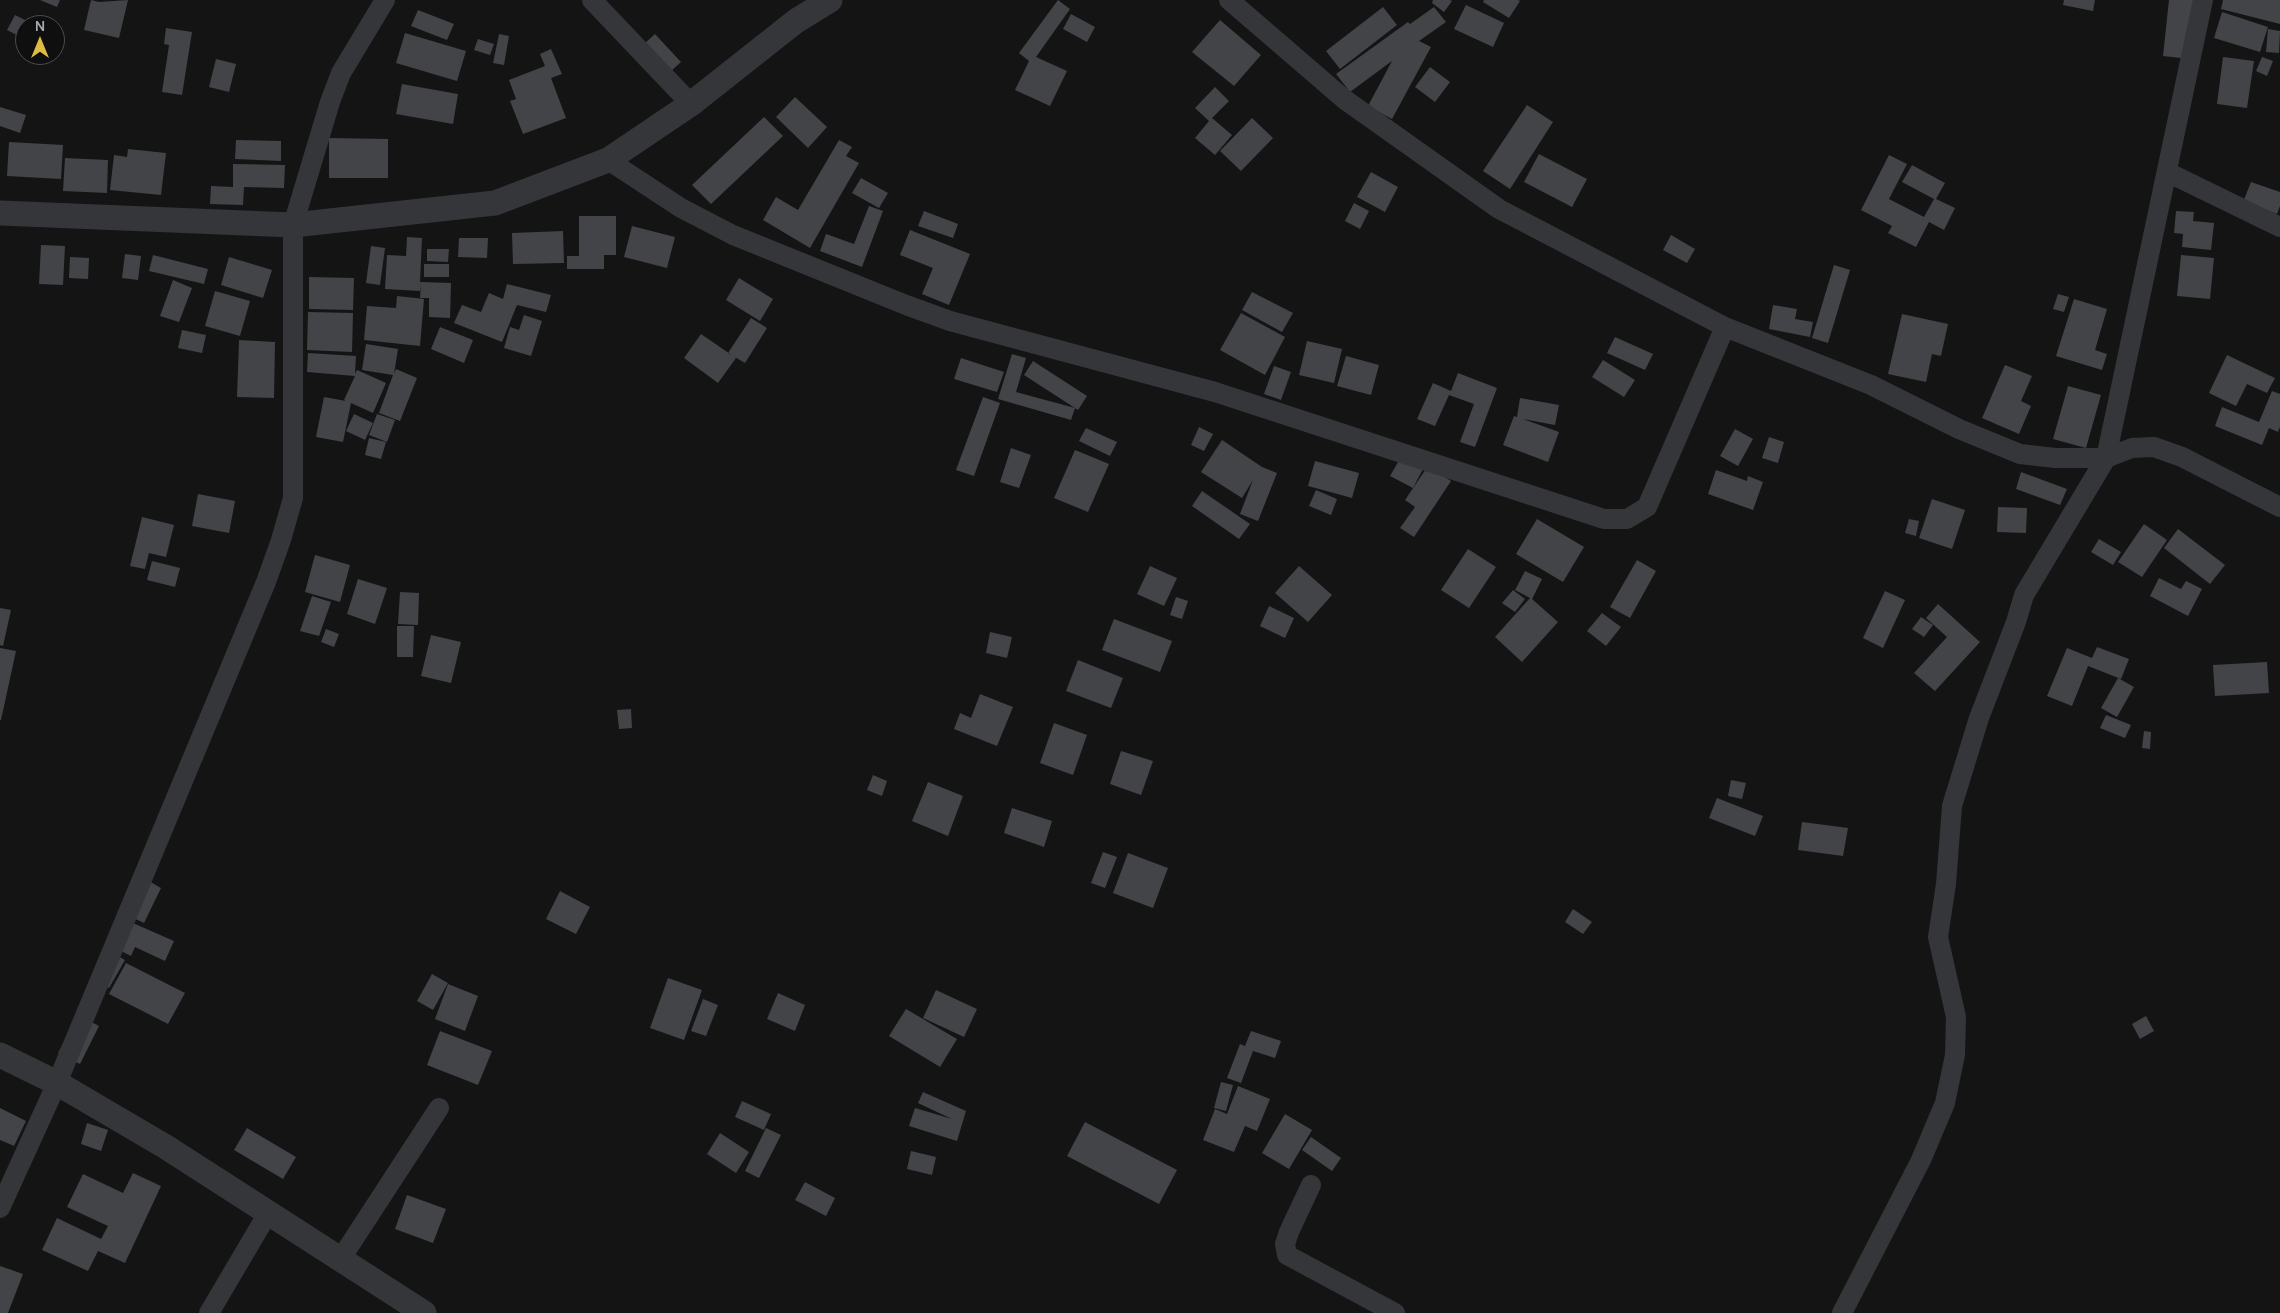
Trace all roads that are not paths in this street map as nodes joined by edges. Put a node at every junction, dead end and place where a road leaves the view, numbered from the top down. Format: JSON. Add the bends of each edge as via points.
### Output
{"nodes":[{"id":1,"x":385,"y":0,"type":"edge"},
{"id":2,"x":592,"y":0,"type":"edge"},
{"id":3,"x":830,"y":0,"type":"edge"},
{"id":4,"x":1229,"y":0,"type":"edge"},
{"id":5,"x":2203,"y":0,"type":"edge"},
{"id":6,"x":690,"y":104,"type":"junction"},
{"id":7,"x":608,"y":160,"type":"junction"},
{"id":8,"x":2167,"y":172,"type":"junction"},
{"id":9,"x":0,"y":213,"type":"edge"},
{"id":10,"x":293,"y":225,"type":"junction"},
{"id":11,"x":2280,"y":227,"type":"edge"},
{"id":12,"x":1725,"y":327,"type":"junction"},
{"id":13,"x":2106,"y":458,"type":"junction"},
{"id":14,"x":2280,"y":507,"type":"edge"},
{"id":15,"x":0,"y":1055,"type":"edge"},
{"id":16,"x":58,"y":1084,"type":"junction"},
{"id":17,"x":438,"y":1108,"type":"dead end"},
{"id":18,"x":1311,"y":1186,"type":"dead end"},
{"id":19,"x":0,"y":1208,"type":"edge"},
{"id":20,"x":268,"y":1213,"type":"junction"},
{"id":21,"x":340,"y":1260,"type":"junction"},
{"id":22,"x":209,"y":1313,"type":"edge"},
{"id":23,"x":424,"y":1313,"type":"edge"},
{"id":24,"x":1395,"y":1313,"type":"edge"},
{"id":25,"x":1842,"y":1313,"type":"edge"}],
"edges":[{"from":1,"to":10,"type":"street","via":[[341,73]]},
{"from":2,"to":6,"type":"street"},
{"from":3,"to":6,"type":"street","via":[[796,21]]},
{"from":4,"to":12,"type":"street","via":[[1344,99],[1499,209]]},
{"from":5,"to":8,"type":"street"},
{"from":6,"to":7,"type":"street"},
{"from":7,"to":10,"type":"street","via":[[495,203]]},
{"from":7,"to":12,"type":"street","via":[[681,208],[733,235],[950,321],[1216,392],[1604,519],[1627,519],[1647,507]]},
{"from":8,"to":11,"type":"street"},
{"from":8,"to":13,"type":"street"},
{"from":9,"to":10,"type":"street"},
{"from":10,"to":16,"type":"street","via":[[293,498],[266,582]]},
{"from":12,"to":13,"type":"street","via":[[1871,385],[1959,429],[2020,454]]},
{"from":13,"to":14,"type":"street","via":[[2132,448],[2154,447],[2182,457]]},
{"from":13,"to":25,"type":"street","via":[[2024,595],[1957,788],[1952,806],[1938,937],[1956,1017],[1955,1055],[1945,1103],[1921,1160]]},
{"from":15,"to":16,"type":"street"},
{"from":16,"to":19,"type":"street"},
{"from":16,"to":20,"type":"street","via":[[166,1147]]},
{"from":17,"to":21,"type":"street"},
{"from":18,"to":24,"type":"street","via":[[1284,1244],[1287,1255]]},
{"from":20,"to":21,"type":"street"},
{"from":20,"to":22,"type":"street"},
{"from":21,"to":23,"type":"street"}]}
